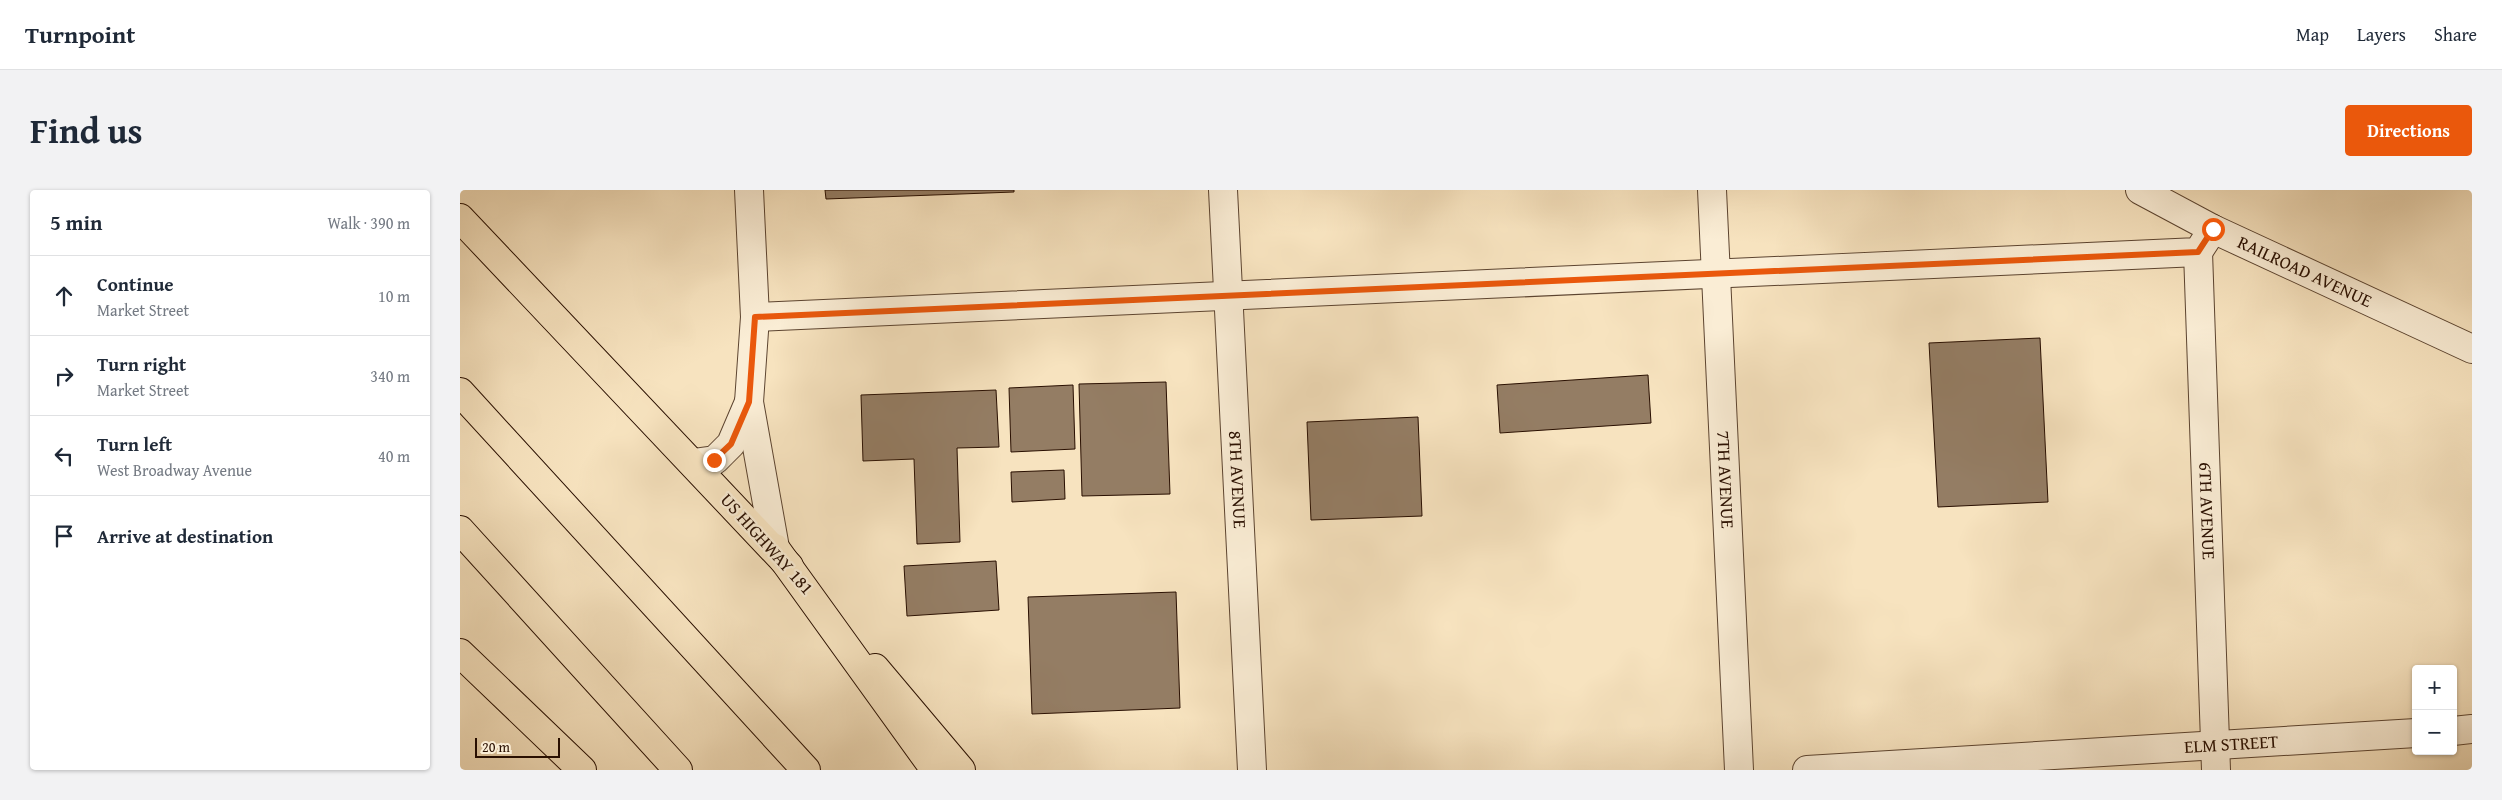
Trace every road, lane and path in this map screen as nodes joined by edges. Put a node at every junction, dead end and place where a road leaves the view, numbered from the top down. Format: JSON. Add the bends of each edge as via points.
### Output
{"nodes":[{"id":1,"x":749,"y":190,"type":"edge"},
{"id":2,"x":1223,"y":190,"type":"edge"},
{"id":3,"x":1712,"y":190,"type":"edge"},
{"id":4,"x":2140,"y":190,"type":"edge"},
{"id":5,"x":460,"y":218,"type":"edge"},
{"id":6,"x":2213,"y":229,"type":"junction"},
{"id":7,"x":2198,"y":252,"type":"junction"},
{"id":8,"x":1716,"y":275,"type":"junction"},
{"id":9,"x":1229,"y":296,"type":"junction"},
{"id":10,"x":755,"y":317,"type":"junction"},
{"id":11,"x":2472,"y":349,"type":"edge"},
{"id":12,"x":460,"y":392,"type":"edge"},
{"id":13,"x":749,"y":402,"type":"junction"},
{"id":14,"x":693,"y":463,"type":"junction"},
{"id":15,"x":460,"y":530,"type":"edge"},
{"id":16,"x":775,"y":548,"type":"junction"},
{"id":17,"x":460,"y":654,"type":"edge"},
{"id":18,"x":2472,"y":729,"type":"edge"},
{"id":19,"x":2457,"y":731,"type":"edge"},
{"id":20,"x":2412,"y":733,"type":"edge"},
{"id":21,"x":2215,"y":758,"type":"edge"},
{"id":22,"x":564,"y":770,"type":"edge"},
{"id":23,"x":582,"y":770,"type":"edge"},
{"id":24,"x":678,"y":770,"type":"edge"},
{"id":25,"x":806,"y":770,"type":"edge"},
{"id":26,"x":935,"y":770,"type":"edge"},
{"id":27,"x":961,"y":770,"type":"edge"},
{"id":28,"x":1252,"y":770,"type":"edge"},
{"id":29,"x":1740,"y":770,"type":"edge"},
{"id":30,"x":1807,"y":770,"type":"edge"}],
"edges":[{"from":1,"to":10,"type":"street"},
{"from":2,"to":9,"type":"street","name":"8TH AVENUE"},
{"from":3,"to":8,"type":"street","name":"7TH AVENUE"},
{"from":4,"to":6,"type":"street","name":"RAILROAD AVENUE"},
{"from":5,"to":14,"type":"main road","name":"US HIGHWAY 181"},
{"from":6,"to":7,"type":"street"},
{"from":6,"to":11,"type":"street","name":"RAILROAD AVENUE"},
{"from":7,"to":8,"type":"street"},
{"from":7,"to":21,"type":"street","name":"6TH AVENUE"},
{"from":8,"to":9,"type":"street"},
{"from":8,"to":29,"type":"street","name":"7TH AVENUE"},
{"from":9,"to":10,"type":"street"},
{"from":9,"to":28,"type":"street","name":"8TH AVENUE"},
{"from":10,"to":13,"type":"street"},
{"from":12,"to":25,"type":"main road"},
{"from":13,"to":14,"type":"street","via":[[731,444],[714,460]]},
{"from":13,"to":16,"type":"street"},
{"from":14,"to":16,"type":"main road","name":"US HIGHWAY 181"},
{"from":15,"to":24,"type":"main road"},
{"from":16,"to":26,"type":"main road"},
{"from":16,"to":27,"type":"main road","name":"US HIGHWAY 181"},
{"from":17,"to":22,"type":"main road"},
{"from":17,"to":23,"type":"main road"},
{"from":18,"to":19,"type":"street"},
{"from":20,"to":21,"type":"street","name":"ELM STREET"},
{"from":21,"to":30,"type":"street","name":"ELM STREET"}]}
